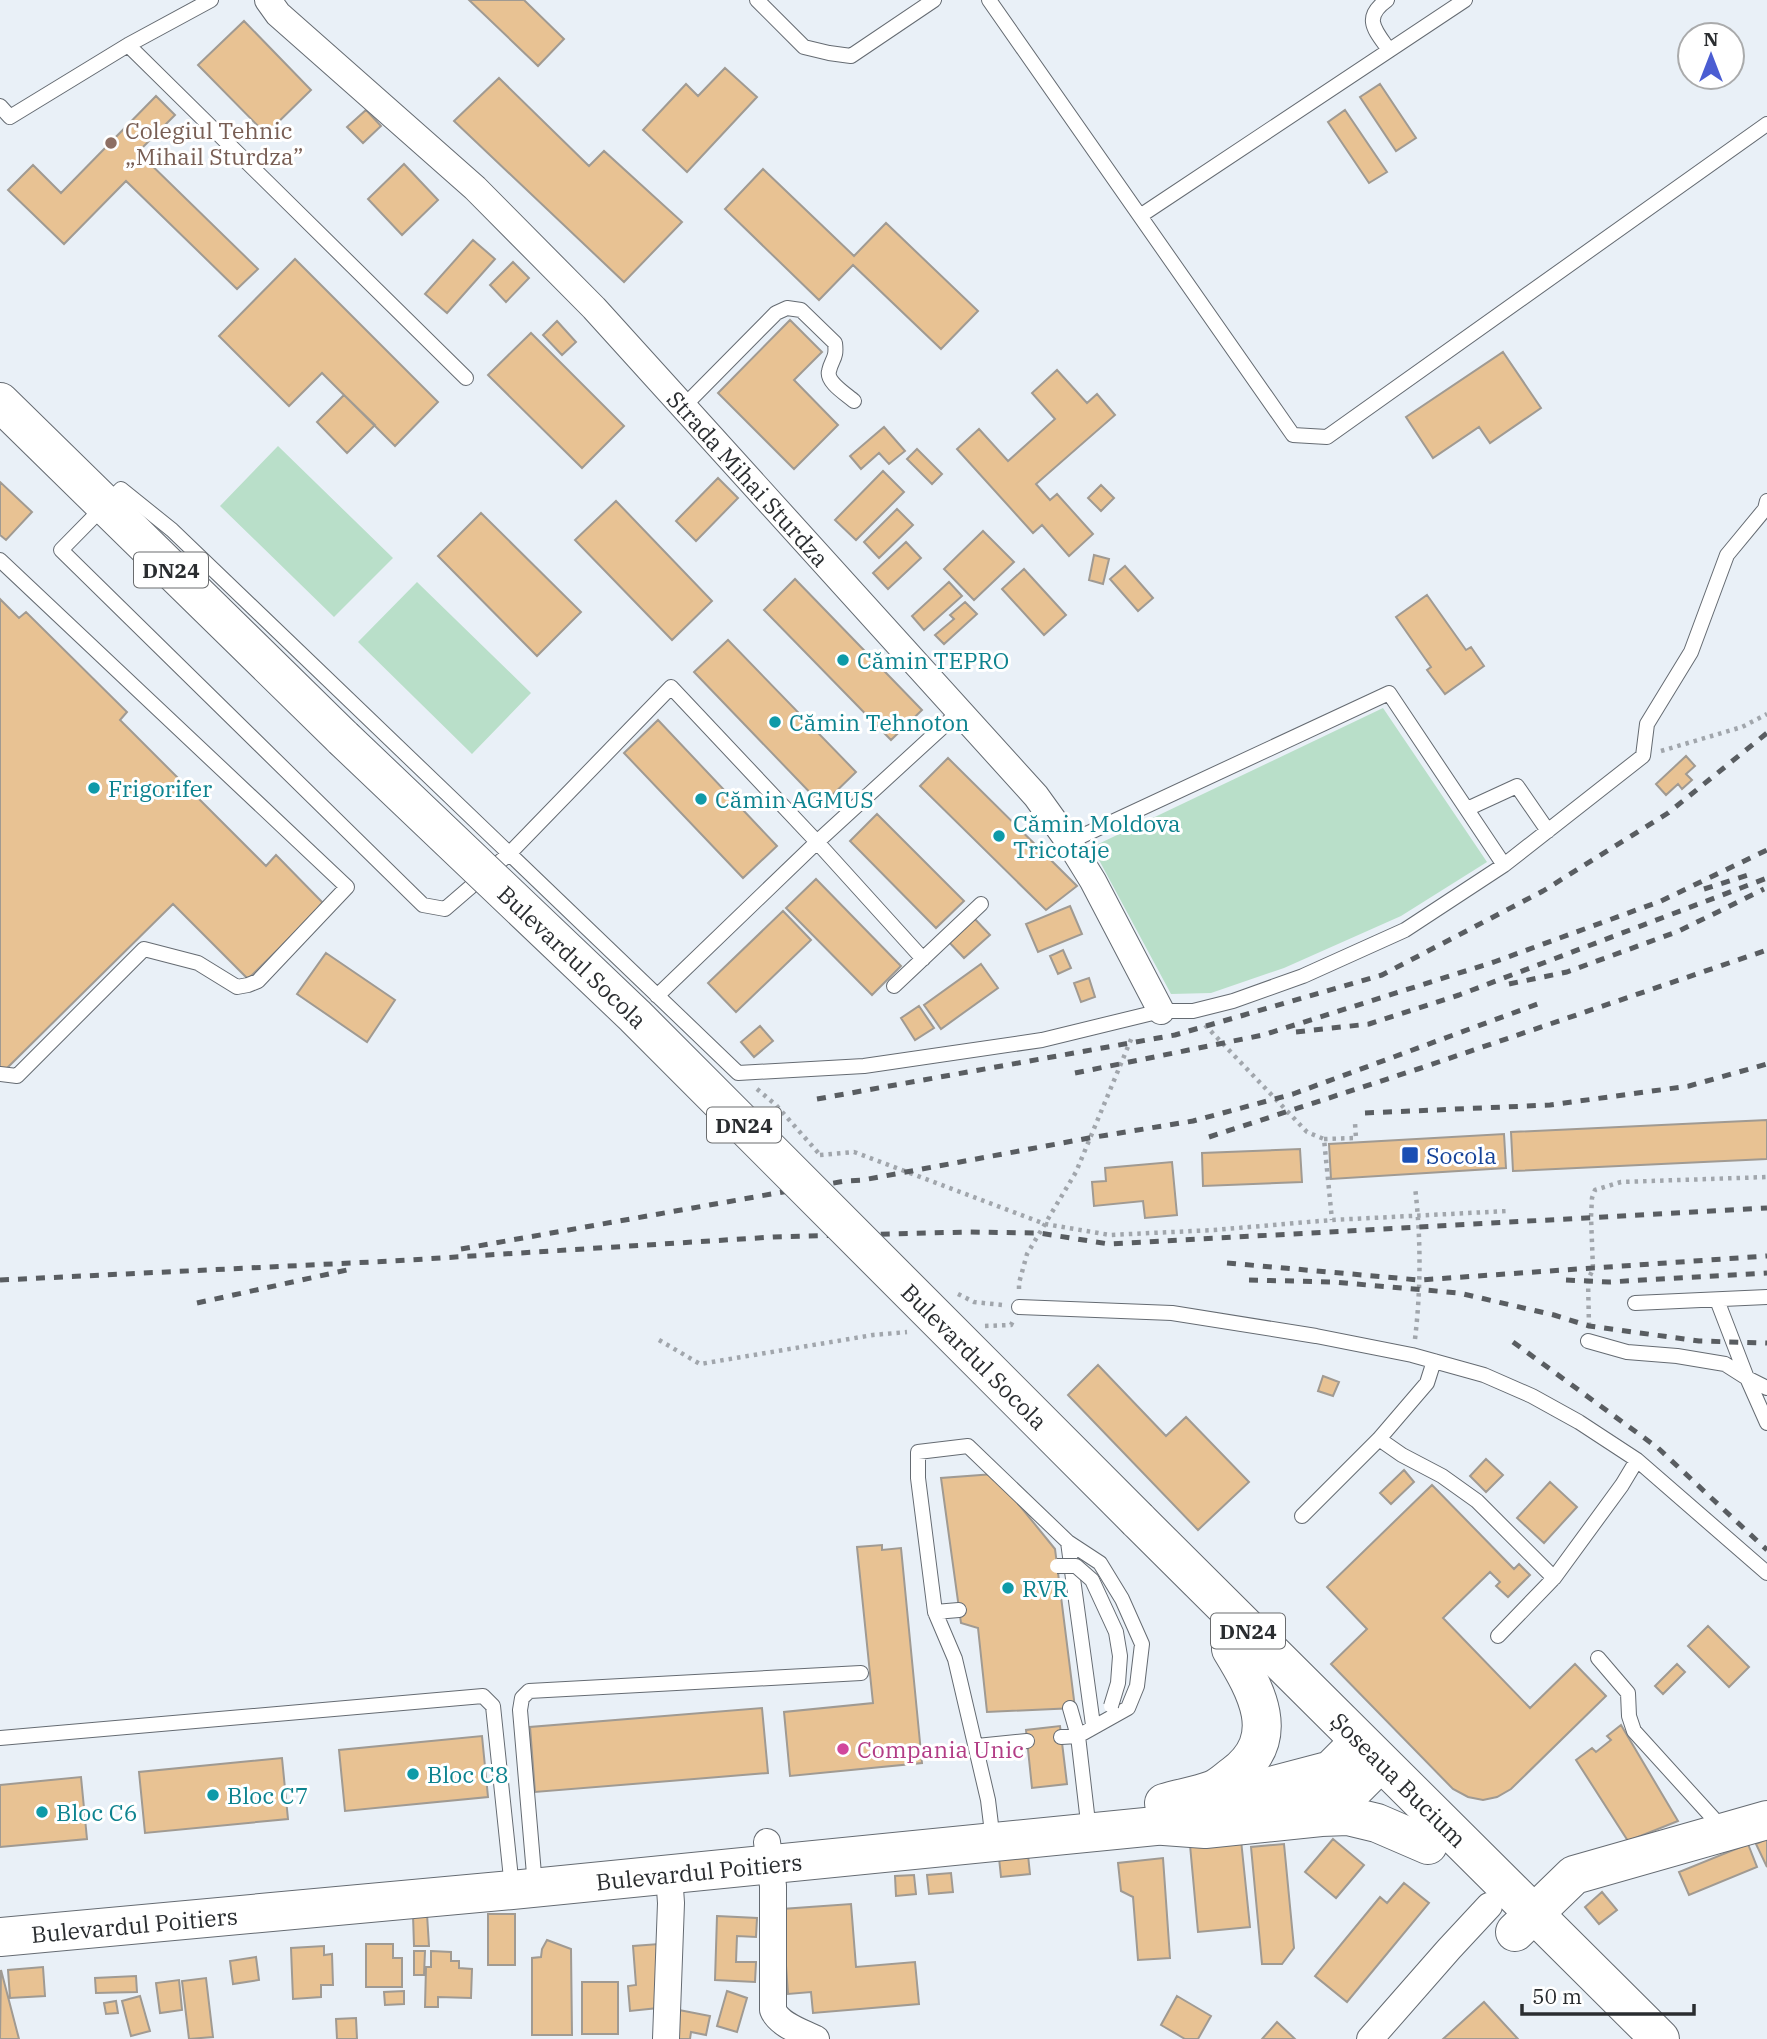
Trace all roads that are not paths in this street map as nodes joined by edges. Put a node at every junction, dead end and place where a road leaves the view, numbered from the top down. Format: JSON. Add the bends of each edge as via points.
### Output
{"nodes":[{"id":1,"x":211,"y":0,"type":"edge"},
{"id":2,"x":268,"y":0,"type":"edge"},
{"id":3,"x":757,"y":0,"type":"edge"},
{"id":4,"x":934,"y":0,"type":"edge"},
{"id":5,"x":989,"y":0,"type":"edge"},
{"id":6,"x":1387,"y":0,"type":"edge"},
{"id":7,"x":1465,"y":0,"type":"edge"},
{"id":8,"x":128,"y":46,"type":"junction"},
{"id":9,"x":1389,"y":50,"type":"junction"},
{"id":10,"x":0,"y":106,"type":"edge"},
{"id":11,"x":1767,"y":124,"type":"edge"},
{"id":12,"x":1140,"y":216,"type":"junction"},
{"id":13,"x":466,"y":378,"type":"dead end"},
{"id":14,"x":854,"y":401,"type":"dead end"},
{"id":15,"x":0,"y":402,"type":"edge"},
{"id":16,"x":684,"y":406,"type":"junction"},
{"id":17,"x":0,"y":437,"type":"edge"},
{"id":18,"x":1767,"y":501,"type":"edge"},
{"id":19,"x":96,"y":514,"type":"junction"},
{"id":20,"x":0,"y":559,"type":"edge"},
{"id":21,"x":960,"y":710,"type":"junction"},
{"id":22,"x":1467,"y":809,"type":"junction"},
{"id":23,"x":1548,"y":831,"type":"junction"},
{"id":24,"x":817,"y":842,"type":"junction"},
{"id":25,"x":1069,"y":842,"type":"junction"},
{"id":26,"x":510,"y":853,"type":"junction"},
{"id":27,"x":1504,"y":865,"type":"junction"},
{"id":28,"x":981,"y":904,"type":"dead end"},
{"id":29,"x":923,"y":959,"type":"junction"},
{"id":30,"x":894,"y":986,"type":"dead end"},
{"id":31,"x":657,"y":996,"type":"junction"},
{"id":32,"x":1151,"y":1014,"type":"junction"},
{"id":33,"x":0,"y":1074,"type":"edge"},
{"id":34,"x":1767,"y":1297,"type":"edge"},
{"id":35,"x":1717,"y":1300,"type":"junction"},
{"id":36,"x":1635,"y":1303,"type":"dead end"},
{"id":37,"x":1019,"y":1307,"type":"road end"},
{"id":38,"x":1588,"y":1341,"type":"road end"},
{"id":39,"x":1434,"y":1361,"type":"junction"},
{"id":40,"x":1747,"y":1378,"type":"junction"},
{"id":41,"x":1767,"y":1388,"type":"edge"},
{"id":42,"x":1767,"y":1423,"type":"edge"},
{"id":43,"x":1379,"y":1439,"type":"junction"},
{"id":44,"x":1637,"y":1460,"type":"junction"},
{"id":45,"x":1302,"y":1516,"type":"dead end"},
{"id":46,"x":1129,"y":1529,"type":"junction"},
{"id":47,"x":1068,"y":1542,"type":"junction"},
{"id":48,"x":1057,"y":1566,"type":"dead end"},
{"id":49,"x":1767,"y":1573,"type":"edge"},
{"id":50,"x":1554,"y":1578,"type":"junction"},
{"id":51,"x":959,"y":1610,"type":"dead end"},
{"id":52,"x":935,"y":1612,"type":"junction"},
{"id":53,"x":1499,"y":1636,"type":"dead end"},
{"id":54,"x":1231,"y":1649,"type":"junction"},
{"id":55,"x":1598,"y":1658,"type":"dead end"},
{"id":56,"x":861,"y":1673,"type":"dead end"},
{"id":57,"x":1070,"y":1708,"type":"dead end"},
{"id":58,"x":1086,"y":1730,"type":"junction"},
{"id":59,"x":1061,"y":1737,"type":"dead end"},
{"id":60,"x":0,"y":1738,"type":"edge"},
{"id":61,"x":1027,"y":1741,"type":"dead end"},
{"id":62,"x":976,"y":1746,"type":"junction"},
{"id":63,"x":1361,"y":1761,"type":"junction"},
{"id":64,"x":1164,"y":1814,"type":"junction"},
{"id":65,"x":1767,"y":1820,"type":"edge"},
{"id":66,"x":1088,"y":1821,"type":"junction"},
{"id":67,"x":991,"y":1831,"type":"junction"},
{"id":68,"x":1719,"y":1834,"type":"junction"},
{"id":69,"x":1428,"y":1845,"type":"junction"},
{"id":70,"x":769,"y":1853,"type":"junction"},
{"id":71,"x":669,"y":1874,"type":"junction"},
{"id":72,"x":522,"y":1877,"type":"junction"},
{"id":73,"x":0,"y":1913,"type":"edge"},
{"id":74,"x":1512,"y":1917,"type":"junction"},
{"id":75,"x":0,"y":1937,"type":"edge"},
{"id":76,"x":666,"y":2039,"type":"edge"},
{"id":77,"x":816,"y":2039,"type":"edge"},
{"id":78,"x":1370,"y":2039,"type":"edge"},
{"id":79,"x":1625,"y":2039,"type":"edge"},
{"id":80,"x":1660,"y":2039,"type":"edge"}],
"edges":[{"from":1,"to":8,"type":"lane"},
{"from":2,"to":16,"type":"street","name":"Strada Mihai Sturdza","via":[[278,15],[475,188]]},
{"from":3,"to":4,"type":"lane","via":[[804,47],[850,56]]},
{"from":5,"to":12,"type":"lane"},
{"from":6,"to":9,"type":"lane","via":[[1375,8],[1373,27]]},
{"from":7,"to":9,"type":"lane"},
{"from":8,"to":10,"type":"lane","via":[[10,117]]},
{"from":8,"to":13,"type":"lane"},
{"from":9,"to":12,"type":"lane"},
{"from":11,"to":12,"type":"lane","via":[[1326,437],[1293,435]]},
{"from":14,"to":16,"type":"lane","via":[[830,379],[835,343],[801,310],[787,308],[776,313]]},
{"from":15,"to":19,"type":"main road","name":"Bulevardul Socola","number":"DN24"},
{"from":16,"to":21,"type":"street","name":"Strada Mihai Sturdza"},
{"from":17,"to":19,"type":"main road","name":"Bulevardul Socola","number":"DN24"},
{"from":18,"to":23,"type":"lane","via":[[1727,555],[1691,652],[1647,724],[1643,756]]},
{"from":19,"to":26,"type":"lane","via":[[121,489],[172,530]]},
{"from":19,"to":26,"type":"lane","via":[[61,550],[423,905],[446,909]]},
{"from":19,"to":46,"type":"main road","name":"Bulevardul Socola","number":"DN24","via":[[620,1034]]},
{"from":20,"to":33,"type":"lane","via":[[347,887],[258,981],[248,985],[237,986],[198,963],[145,949],[17,1076]]},
{"from":21,"to":24,"type":"lane"},
{"from":21,"to":25,"type":"street","name":"Strada Mihai Sturdza","via":[[1036,796]]},
{"from":22,"to":23,"type":"lane","via":[[1517,786]]},
{"from":22,"to":25,"type":"lane","via":[[1390,693]]},
{"from":22,"to":27,"type":"lane"},
{"from":23,"to":27,"type":"lane"},
{"from":24,"to":26,"type":"lane","via":[[671,687]]},
{"from":24,"to":29,"type":"lane"},
{"from":24,"to":31,"type":"lane"},
{"from":25,"to":32,"type":"street","name":"Strada Mihai Sturdza","via":[[1093,881]]},
{"from":26,"to":31,"type":"lane"},
{"from":27,"to":32,"type":"lane","via":[[1405,930],[1303,976],[1233,1001],[1193,1011]]},
{"from":28,"to":29,"type":"lane"},
{"from":29,"to":30,"type":"lane"},
{"from":31,"to":32,"type":"lane","via":[[738,1073],[864,1066],[1042,1040]]},
{"from":34,"to":35,"type":"lane"},
{"from":35,"to":36,"type":"lane"},
{"from":35,"to":40,"type":"lane"},
{"from":37,"to":39,"type":"lane","via":[[1172,1313]]},
{"from":38,"to":40,"type":"lane","via":[[1627,1352],[1725,1364]]},
{"from":39,"to":43,"type":"lane","via":[[1427,1382]]},
{"from":39,"to":44,"type":"lane","via":[[1484,1374],[1532,1396]]},
{"from":40,"to":41,"type":"lane"},
{"from":40,"to":42,"type":"lane"},
{"from":43,"to":45,"type":"lane"},
{"from":43,"to":50,"type":"lane","via":[[1477,1501]]},
{"from":44,"to":49,"type":"lane"},
{"from":44,"to":50,"type":"lane"},
{"from":46,"to":54,"type":"main road","name":"Șoseaua Bucium","number":"DN24"},
{"from":46,"to":63,"type":"main road","name":"Șoseaua Bucium","number":"DN24"},
{"from":47,"to":52,"type":"lane","via":[[968,1446],[918,1452]]},
{"from":47,"to":58,"type":"lane"},
{"from":47,"to":58,"type":"lane","via":[[1100,1563],[1142,1644],[1138,1686],[1128,1708]]},
{"from":48,"to":58,"type":"lane","bridge":true,"via":[[1076,1566],[1092,1580],[1116,1632],[1120,1656],[1111,1706]]},
{"from":50,"to":53,"type":"lane"},
{"from":51,"to":52,"type":"lane"},
{"from":52,"to":62,"type":"lane","via":[[955,1659]]},
{"from":54,"to":63,"type":"main road","name":"Șoseaua Bucium","number":"DN24"},
{"from":54,"to":64,"type":"main road","via":[[1252,1683],[1263,1718],[1258,1746],[1244,1768]]},
{"from":55,"to":68,"type":"lane","via":[[1628,1693],[1634,1731],[1713,1818]]},
{"from":56,"to":72,"type":"lane","via":[[530,1691],[522,1698],[520,1710]]},
{"from":57,"to":58,"type":"lane"},
{"from":58,"to":59,"type":"lane"},
{"from":58,"to":66,"type":"lane"},
{"from":60,"to":72,"type":"lane","via":[[483,1696],[493,1706]]},
{"from":61,"to":62,"type":"lane"},
{"from":62,"to":67,"type":"lane"},
{"from":63,"to":64,"type":"main road","name":"Bulevardul Poitiers"},
{"from":63,"to":69,"type":"main road","name":"Șoseaua Bucium","number":"DN24"},
{"from":63,"to":74,"type":"main road","name":"Șoseaua Bucium","number":"DN24"},
{"from":64,"to":66,"type":"main road","name":"Bulevardul Poitiers"},
{"from":64,"to":69,"type":"main road","via":[[1205,1829],[1348,1816]]},
{"from":65,"to":68,"type":"main road"},
{"from":66,"to":67,"type":"main road","name":"Bulevardul Poitiers"},
{"from":67,"to":70,"type":"main road","name":"Bulevardul Poitiers"},
{"from":68,"to":74,"type":"main road","via":[[1574,1875]]},
{"from":69,"to":74,"type":"main road","name":"Șoseaua Bucium","number":"DN24"},
{"from":70,"to":71,"type":"main road","name":"Bulevardul Poitiers"},
{"from":70,"to":72,"type":"main road","name":"Bulevardul Poitiers"},
{"from":70,"to":77,"type":"street","via":[[773,2010],[775,2017]]},
{"from":71,"to":72,"type":"main road","name":"Bulevardul Poitiers"},
{"from":71,"to":76,"type":"street"},
{"from":72,"to":73,"type":"main road","name":"Bulevardul Poitiers"},
{"from":72,"to":75,"type":"main road","name":"Bulevardul Poitiers"},
{"from":74,"to":78,"type":"street","via":[[1449,1949]]},
{"from":74,"to":79,"type":"main road","name":"Șoseaua Bucium","number":"DN24"},
{"from":74,"to":80,"type":"main road","name":"Șoseaua Bucium","number":"DN24"}]}
